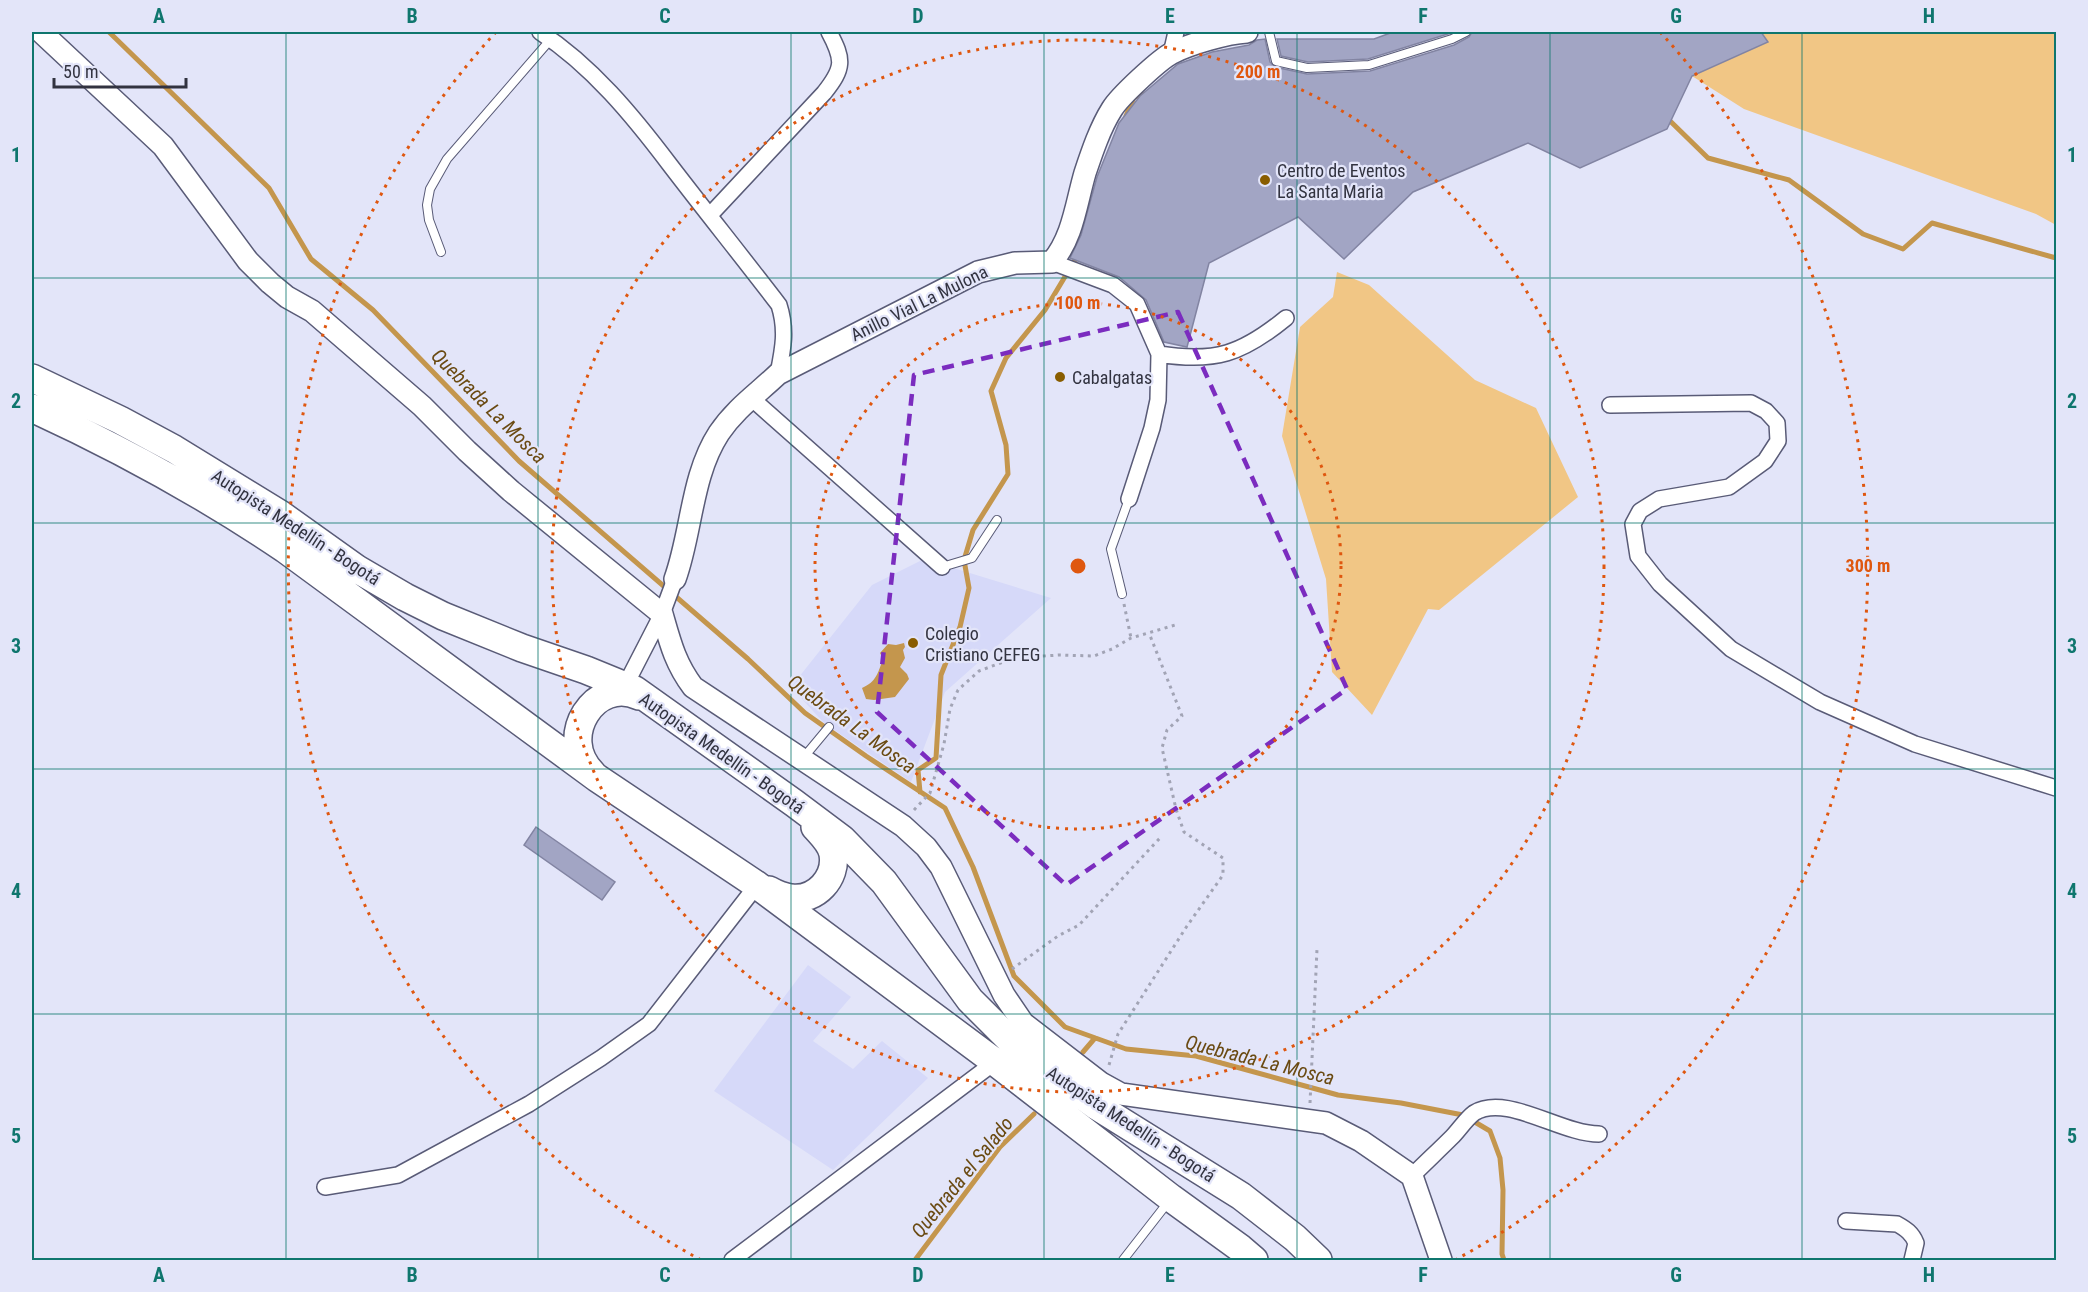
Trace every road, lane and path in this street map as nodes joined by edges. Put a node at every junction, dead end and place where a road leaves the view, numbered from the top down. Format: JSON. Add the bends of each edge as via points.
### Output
{"nodes":[{"id":1,"x":41,"y":32,"type":"edge"},
{"id":2,"x":829,"y":32,"type":"edge"},
{"id":3,"x":1176,"y":32,"type":"edge"},
{"id":4,"x":1247,"y":32,"type":"edge"},
{"id":5,"x":1269,"y":32,"type":"edge"},
{"id":6,"x":1466,"y":32,"type":"edge"},
{"id":7,"x":546,"y":35,"type":"edge"},
{"id":8,"x":1171,"y":54,"type":"junction"},
{"id":9,"x":710,"y":215,"type":"junction"},
{"id":10,"x":441,"y":252,"type":"dead end"},
{"id":11,"x":1055,"y":264,"type":"junction"},
{"id":12,"x":1286,"y":318,"type":"dead end"},
{"id":13,"x":1159,"y":354,"type":"junction"},
{"id":14,"x":778,"y":374,"type":"junction"},
{"id":15,"x":32,"y":378,"type":"edge"},
{"id":16,"x":750,"y":397,"type":"junction"},
{"id":17,"x":1610,"y":405,"type":"dead end"},
{"id":18,"x":32,"y":408,"type":"edge"},
{"id":19,"x":1129,"y":499,"type":"joint"},
{"id":20,"x":998,"y":520,"type":"dead end"},
{"id":21,"x":942,"y":567,"type":"joint"},
{"id":22,"x":1122,"y":594,"type":"joint"},
{"id":23,"x":668,"y":598,"type":"junction"},
{"id":24,"x":1175,"y":625,"type":"dead end"},
{"id":25,"x":1149,"y":633,"type":"junction"},
{"id":26,"x":1131,"y":638,"type":"junction"},
{"id":27,"x":625,"y":686,"type":"junction"},
{"id":28,"x":651,"y":702,"type":"junction"},
{"id":29,"x":829,"y":727,"type":"dead end"},
{"id":30,"x":808,"y":753,"type":"junction"},
{"id":31,"x":597,"y":778,"type":"junction"},
{"id":32,"x":2056,"y":788,"type":"edge"},
{"id":33,"x":794,"y":803,"type":"junction"},
{"id":34,"x":910,"y":814,"type":"dead end"},
{"id":35,"x":1160,"y":838,"type":"dead end"},
{"id":36,"x":758,"y":885,"type":"junction"},
{"id":37,"x":1317,"y":949,"type":"dead end"},
{"id":38,"x":1018,"y":965,"type":"dead end"},
{"id":39,"x":995,"y":1062,"type":"junction"},
{"id":40,"x":1109,"y":1065,"type":"dead end"},
{"id":41,"x":1310,"y":1112,"type":"dead end"},
{"id":42,"x":1599,"y":1134,"type":"dead end"},
{"id":43,"x":1412,"y":1176,"type":"junction"},
{"id":44,"x":325,"y":1187,"type":"dead end"},
{"id":45,"x":1171,"y":1198,"type":"junction"},
{"id":46,"x":1846,"y":1221,"type":"dead end"},
{"id":47,"x":732,"y":1260,"type":"edge"},
{"id":48,"x":1123,"y":1260,"type":"edge"},
{"id":49,"x":1254,"y":1260,"type":"edge"},
{"id":50,"x":1318,"y":1260,"type":"edge"},
{"id":51,"x":1441,"y":1260,"type":"edge"},
{"id":52,"x":1912,"y":1260,"type":"edge"}],
"edges":[{"from":1,"to":23,"type":"street","via":[[163,146],[248,261],[270,283],[312,310],[511,491]]},
{"from":2,"to":9,"type":"street","via":[[841,60],[837,77]]},
{"from":3,"to":8,"type":"street"},
{"from":4,"to":8,"type":"street"},
{"from":5,"to":6,"type":"lane","via":[[1276,61],[1307,68],[1369,65]]},
{"from":7,"to":9,"type":"street","via":[[617,99]]},
{"from":7,"to":10,"type":"lane","via":[[447,159],[430,189],[429,220]]},
{"from":8,"to":11,"type":"street","via":[[1112,108]]},
{"from":9,"to":14,"type":"street","via":[[779,306],[784,345]]},
{"from":11,"to":13,"type":"street","via":[[1113,285],[1137,304]]},
{"from":11,"to":14,"type":"street","name":"Anillo Vial La Mulona","via":[[1015,263],[978,272]]},
{"from":12,"to":13,"type":"street","via":[[1246,346],[1213,358]]},
{"from":13,"to":19,"type":"street","via":[[1158,400]]},
{"from":14,"to":16,"type":"street","name":"Anillo Vial La Mulona"},
{"from":15,"to":27,"type":"highway","name":"Autopista Medellín - Bogotá","via":[[120,420],[226,480],[405,597],[522,648]]},
{"from":16,"to":21,"type":"street"},
{"from":16,"to":23,"type":"street","name":"Anillo Vial La Mulona","via":[[718,434],[709,453],[699,480],[683,557]]},
{"from":17,"to":32,"type":"street","via":[[1751,403],[1777,423],[1778,441],[1765,461],[1730,487],[1659,499],[1640,511],[1633,524],[1638,556],[1660,584],[1731,649],[1820,702],[1915,744]]},
{"from":18,"to":31,"type":"highway","name":"Autopista Medellín - Bogotá","via":[[234,515]]},
{"from":19,"to":22,"type":"lane","via":[[1111,549]]},
{"from":20,"to":21,"type":"lane","via":[[972,558]]},
{"from":22,"to":26,"type":"path"},
{"from":23,"to":27,"type":"street"},
{"from":23,"to":30,"type":"street","via":[[670,644],[680,670],[693,687]]},
{"from":24,"to":25,"type":"path"},
{"from":25,"to":26,"type":"path"},
{"from":25,"to":40,"type":"path","via":[[1182,716],[1167,730],[1162,748],[1176,809],[1184,832],[1223,858],[1223,874],[1118,1034]]},
{"from":26,"to":34,"type":"path","via":[[1094,656],[1014,658],[980,671],[958,690],[930,793]]},
{"from":27,"to":28,"type":"highway","name":"Autopista Medellín - Bogotá"},
{"from":28,"to":31,"type":"highway","via":[[633,694],[614,694],[596,701],[583,716],[577,734],[579,753]]},
{"from":28,"to":33,"type":"highway","name":"Autopista Medellín - Bogotá"},
{"from":29,"to":30,"type":"lane"},
{"from":30,"to":43,"type":"street","via":[[926,847],[941,867],[1013,1010],[1039,1037],[1101,1083],[1121,1094],[1326,1123],[1361,1141]]},
{"from":31,"to":36,"type":"highway","name":"Autopista Medellín - Bogotá"},
{"from":33,"to":36,"type":"highway","via":[[828,842],[833,854],[832,872],[820,889],[809,896],[793,898]]},
{"from":33,"to":50,"type":"highway","name":"Autopista Medellín - Bogotá","via":[[842,839],[884,882],[970,1000],[1016,1046],[1095,1105],[1241,1196]]},
{"from":35,"to":38,"type":"path","via":[[1079,925]]},
{"from":36,"to":39,"type":"highway","name":"Autopista Medellín - Bogotá"},
{"from":36,"to":44,"type":"street","via":[[649,1024],[601,1058],[529,1104],[398,1175]]},
{"from":37,"to":41,"type":"path"},
{"from":39,"to":45,"type":"highway","name":"Autopista Medellín - Bogotá"},
{"from":39,"to":47,"type":"street"},
{"from":42,"to":43,"type":"street","via":[[1573,1131],[1504,1106],[1488,1107],[1473,1114]]},
{"from":43,"to":51,"type":"street"},
{"from":45,"to":48,"type":"lane"},
{"from":45,"to":49,"type":"highway","name":"Autopista Medellín - Bogotá"},
{"from":46,"to":52,"type":"street","via":[[1897,1224],[1909,1231],[1916,1243]]}]}
